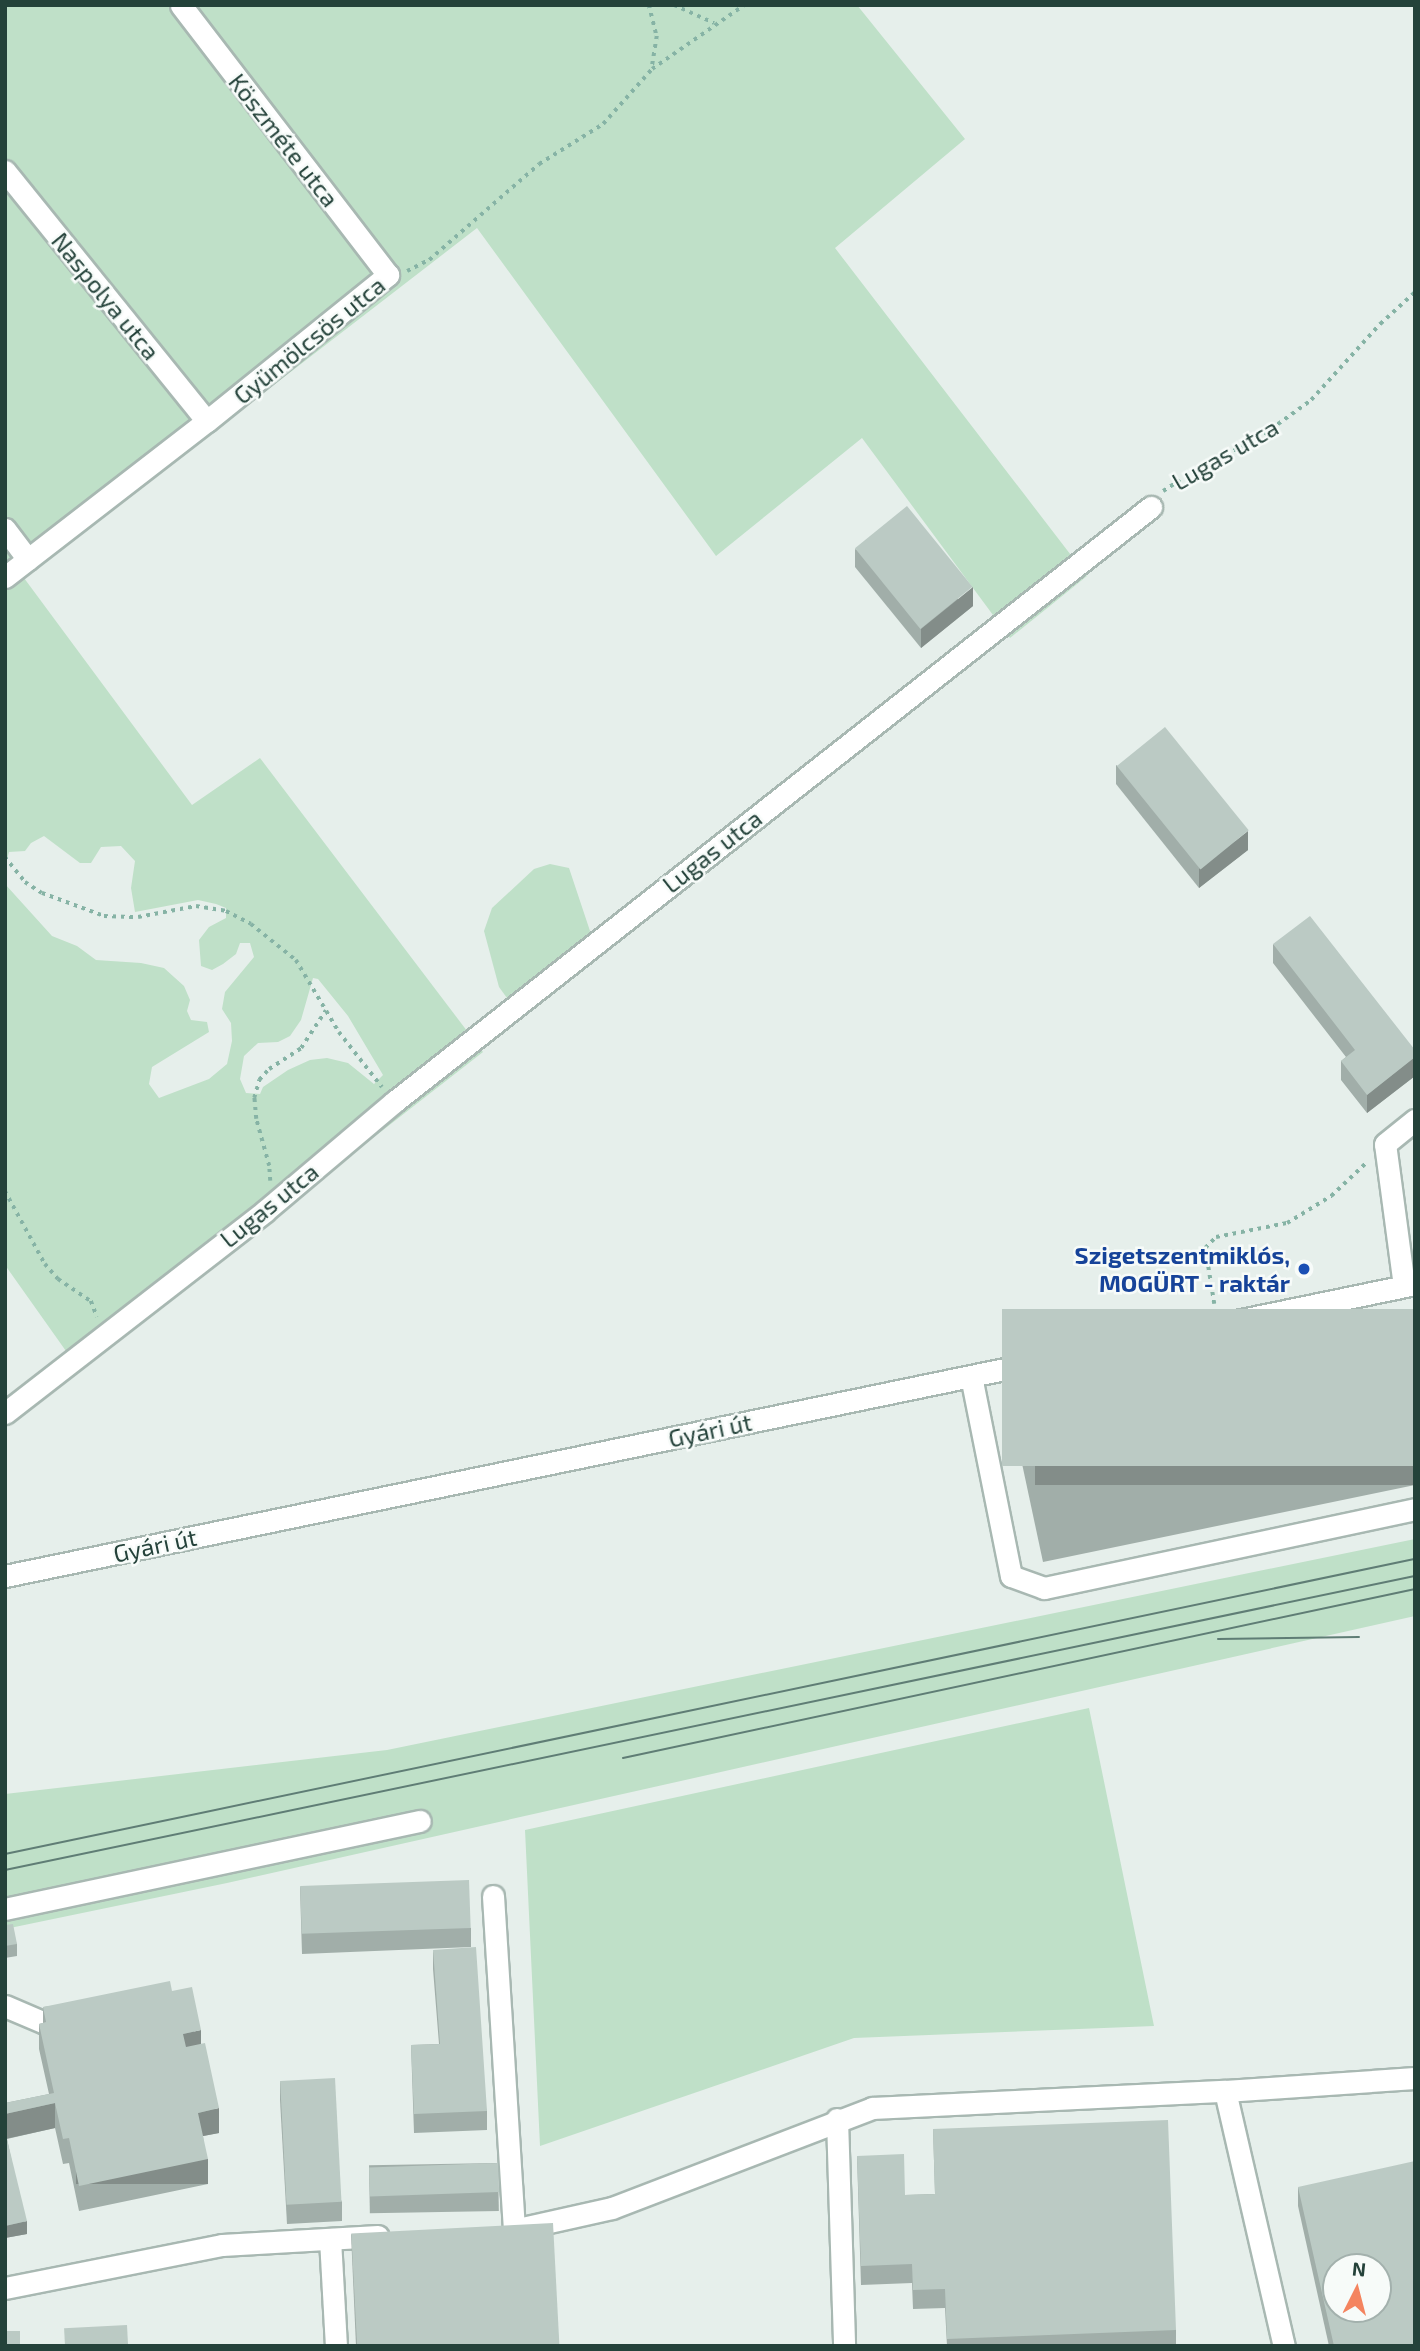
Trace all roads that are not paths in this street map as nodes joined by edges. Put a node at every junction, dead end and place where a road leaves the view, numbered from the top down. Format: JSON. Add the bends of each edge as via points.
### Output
{"nodes":[{"id":1,"x":181,"y":5,"type":"edge"},
{"id":2,"x":5,"y":172,"type":"edge"},
{"id":3,"x":388,"y":275,"type":"joint"},
{"id":4,"x":208,"y":421,"type":"junction"},
{"id":5,"x":1151,"y":507,"type":"road end"},
{"id":6,"x":5,"y":529,"type":"edge"},
{"id":7,"x":29,"y":559,"type":"junction"},
{"id":8,"x":5,"y":577,"type":"edge"},
{"id":9,"x":1415,"y":1120,"type":"edge"},
{"id":10,"x":1409,"y":1285,"type":"edge"},
{"id":11,"x":971,"y":1376,"type":"junction"},
{"id":12,"x":5,"y":1413,"type":"edge"},
{"id":13,"x":1415,"y":1509,"type":"edge"},
{"id":14,"x":5,"y":1576,"type":"edge"},
{"id":15,"x":420,"y":1821,"type":"dead end"},
{"id":16,"x":494,"y":1896,"type":"dead end"},
{"id":17,"x":5,"y":1909,"type":"edge"},
{"id":18,"x":5,"y":2006,"type":"edge"},
{"id":19,"x":85,"y":2014,"type":"edge"},
{"id":20,"x":1415,"y":2078,"type":"edge"},
{"id":21,"x":1225,"y":2091,"type":"junction"},
{"id":22,"x":837,"y":2119,"type":"junction"},
{"id":23,"x":514,"y":2229,"type":"junction"},
{"id":24,"x":488,"y":2230,"type":"edge"},
{"id":25,"x":396,"y":2235,"type":"edge"},
{"id":26,"x":330,"y":2239,"type":"junction"},
{"id":27,"x":5,"y":2288,"type":"edge"},
{"id":28,"x":336,"y":2346,"type":"edge"},
{"id":29,"x":844,"y":2346,"type":"edge"},
{"id":30,"x":1284,"y":2346,"type":"edge"}],
"edges":[{"from":1,"to":3,"type":"street","name":"Köszméte utca"},
{"from":2,"to":4,"type":"street","name":"Naspolya utca"},
{"from":3,"to":4,"type":"street","name":"Gyümölcsös utca"},
{"from":4,"to":7,"type":"street","name":"Gyümölcsös utca"},
{"from":5,"to":12,"type":"street","name":"Lugas utca"},
{"from":6,"to":7,"type":"street"},
{"from":7,"to":8,"type":"street","name":"Gyümölcsös utca"},
{"from":9,"to":10,"type":"street","via":[[1385,1144]]},
{"from":10,"to":11,"type":"street","name":"Gyári út"},
{"from":11,"to":13,"type":"street","via":[[1011,1576],[1044,1588]]},
{"from":11,"to":14,"type":"street","name":"Gyári út"},
{"from":15,"to":17,"type":"street"},
{"from":16,"to":23,"type":"street"},
{"from":18,"to":19,"type":"street","via":[[45,2023]]},
{"from":20,"to":21,"type":"street"},
{"from":21,"to":22,"type":"street","via":[[872,2108]]},
{"from":21,"to":30,"type":"street"},
{"from":22,"to":23,"type":"street","via":[[612,2208]]},
{"from":22,"to":29,"type":"street"},
{"from":23,"to":24,"type":"street"},
{"from":25,"to":26,"type":"street"},
{"from":26,"to":27,"type":"street","via":[[222,2245]]},
{"from":26,"to":28,"type":"street"}]}
